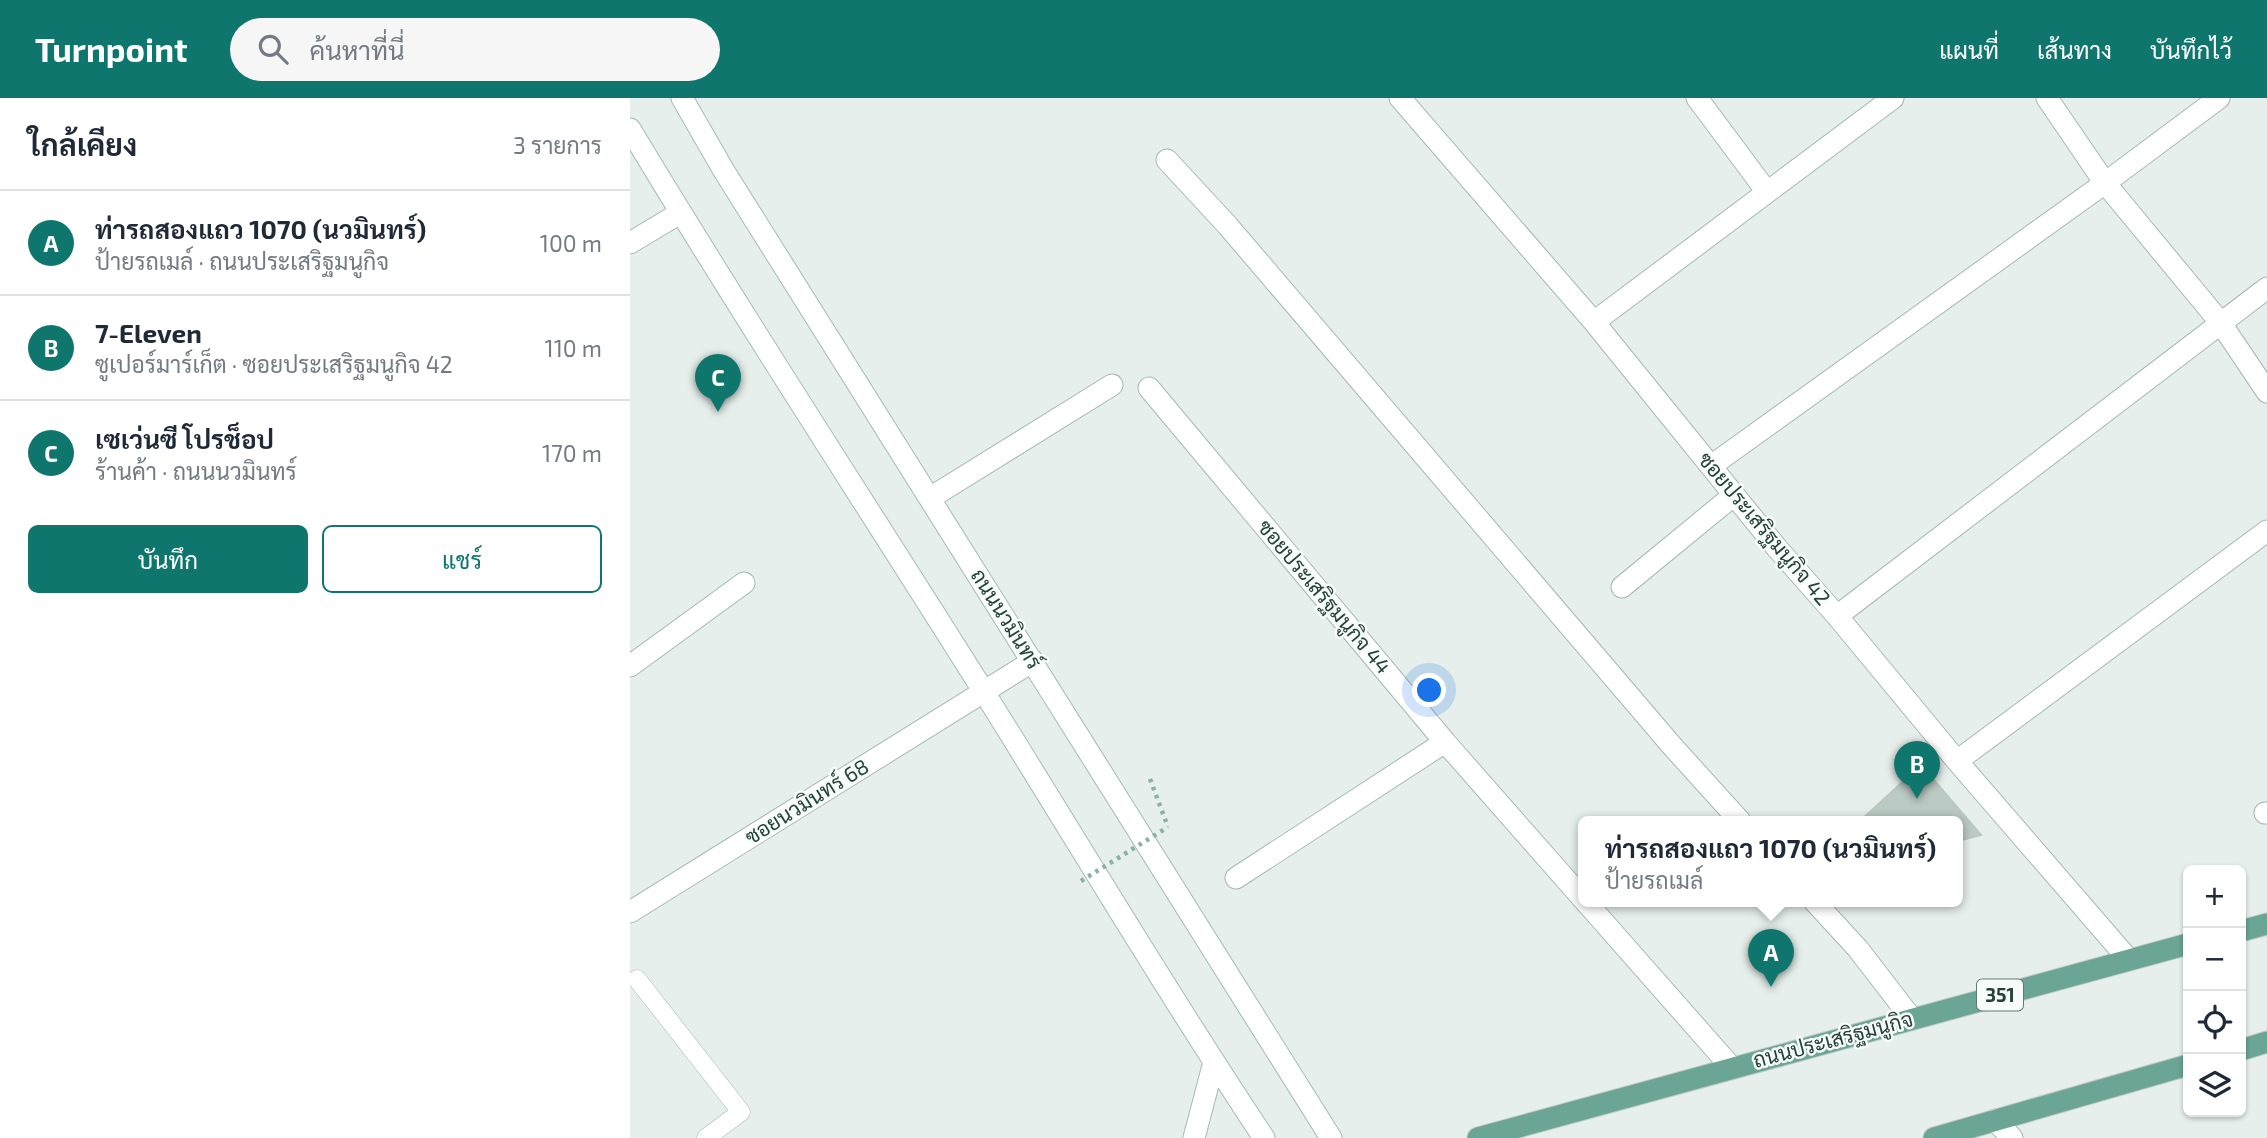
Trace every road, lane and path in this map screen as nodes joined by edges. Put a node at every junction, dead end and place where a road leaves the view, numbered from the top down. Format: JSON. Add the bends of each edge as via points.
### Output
{"nodes":[{"id":1,"x":682,"y":98,"type":"edge"},
{"id":2,"x":1400,"y":98,"type":"edge"},
{"id":3,"x":1698,"y":98,"type":"edge"},
{"id":4,"x":1893,"y":98,"type":"edge"},
{"id":5,"x":2047,"y":98,"type":"edge"},
{"id":6,"x":2219,"y":98,"type":"edge"},
{"id":7,"x":630,"y":129,"type":"edge"},
{"id":8,"x":1167,"y":160,"type":"dead end"},
{"id":9,"x":2105,"y":183,"type":"junction"},
{"id":10,"x":1767,"y":192,"type":"junction"},
{"id":11,"x":680,"y":213,"type":"junction"},
{"id":12,"x":630,"y":243,"type":"edge"},
{"id":13,"x":2267,"y":288,"type":"edge"},
{"id":14,"x":1594,"y":322,"type":"junction"},
{"id":15,"x":2220,"y":322,"type":"junction"},
{"id":16,"x":1112,"y":385,"type":"dead end"},
{"id":17,"x":1149,"y":388,"type":"dead end"},
{"id":18,"x":2267,"y":392,"type":"edge"},
{"id":19,"x":1712,"y":466,"type":"junction"},
{"id":20,"x":1734,"y":495,"type":"junction"},
{"id":21,"x":930,"y":499,"type":"junction"},
{"id":22,"x":2267,"y":531,"type":"edge"},
{"id":23,"x":744,"y":583,"type":"dead end"},
{"id":24,"x":1622,"y":587,"type":"dead end"},
{"id":25,"x":1837,"y":616,"type":"junction"},
{"id":26,"x":1033,"y":661,"type":"junction"},
{"id":27,"x":630,"y":666,"type":"edge"},
{"id":28,"x":984,"y":692,"type":"junction"},
{"id":29,"x":1445,"y":742,"type":"junction"},
{"id":30,"x":1957,"y":761,"type":"junction"},
{"id":31,"x":1150,"y":779,"type":"dead end"},
{"id":32,"x":1735,"y":816,"type":"edge"},
{"id":33,"x":1236,"y":878,"type":"dead end"},
{"id":34,"x":1081,"y":881,"type":"dead end"},
{"id":35,"x":1578,"y":894,"type":"edge"},
{"id":36,"x":1589,"y":907,"type":"edge"},
{"id":37,"x":1820,"y":907,"type":"edge"},
{"id":38,"x":630,"y":912,"type":"edge"},
{"id":39,"x":2267,"y":924,"type":"edge"},
{"id":40,"x":2246,"y":929,"type":"edge"},
{"id":41,"x":2183,"y":945,"type":"edge"},
{"id":42,"x":2129,"y":960,"type":"junction"},
{"id":43,"x":637,"y":979,"type":"dead end"},
{"id":44,"x":1912,"y":1018,"type":"junction"},
{"id":45,"x":2267,"y":1042,"type":"edge"},
{"id":46,"x":2246,"y":1048,"type":"edge"},
{"id":47,"x":1214,"y":1062,"type":"junction"},
{"id":48,"x":2183,"y":1066,"type":"edge"},
{"id":49,"x":1732,"y":1068,"type":"junction"},
{"id":50,"x":1995,"y":1121,"type":"junction"},
{"id":51,"x":706,"y":1138,"type":"edge"},
{"id":52,"x":1194,"y":1138,"type":"edge"},
{"id":53,"x":1264,"y":1138,"type":"edge"},
{"id":54,"x":1331,"y":1138,"type":"edge"},
{"id":55,"x":1478,"y":1138,"type":"edge"},
{"id":56,"x":1934,"y":1138,"type":"edge"},
{"id":57,"x":2011,"y":1138,"type":"edge"}],
"edges":[{"from":1,"to":21,"type":"street","name":"ถนนนวมินทร์"},
{"from":2,"to":14,"type":"street","name":"ซอยประเสริฐมนูกิจ 42"},
{"from":3,"to":10,"type":"street"},
{"from":4,"to":10,"type":"street"},
{"from":5,"to":9,"type":"street"},
{"from":6,"to":9,"type":"street"},
{"from":7,"to":11,"type":"street"},
{"from":8,"to":32,"type":"street"},
{"from":9,"to":15,"type":"street"},
{"from":9,"to":19,"type":"street"},
{"from":10,"to":14,"type":"street"},
{"from":11,"to":12,"type":"street"},
{"from":11,"to":28,"type":"street"},
{"from":13,"to":15,"type":"street"},
{"from":14,"to":19,"type":"street","name":"ซอยประเสริฐมนูกิจ 42"},
{"from":15,"to":18,"type":"street"},
{"from":15,"to":25,"type":"street"},
{"from":16,"to":21,"type":"street"},
{"from":17,"to":29,"type":"street","name":"ซอยประเสริฐมนูกิจ 44"},
{"from":19,"to":20,"type":"street","name":"ซอยประเสริฐมนูกิจ 42"},
{"from":20,"to":24,"type":"street"},
{"from":20,"to":25,"type":"street","name":"ซอยประเสริฐมนูกิจ 42"},
{"from":21,"to":26,"type":"street","name":"ถนนนวมินทร์"},
{"from":22,"to":30,"type":"street"},
{"from":23,"to":27,"type":"street"},
{"from":25,"to":30,"type":"street","name":"ซอยประเสริฐมนูกิจ 42"},
{"from":26,"to":28,"type":"street","name":"ซอยนวมินทร์ 68"},
{"from":26,"to":54,"type":"street","name":"ถนนนวมินทร์"},
{"from":28,"to":38,"type":"street","name":"ซอยนวมินทร์ 68"},
{"from":28,"to":47,"type":"street"},
{"from":29,"to":33,"type":"street"},
{"from":29,"to":35,"type":"street","name":"ซอยประเสริฐมนูกิจ 44"},
{"from":30,"to":42,"type":"street","name":"ซอยประเสริฐมนูกิจ 42"},
{"from":31,"to":34,"type":"path","bridge":true,"via":[[1168,827]]},
{"from":36,"to":49,"type":"street","name":"ซอยประเสริฐมนูกิจ 44"},
{"from":37,"to":44,"type":"street"},
{"from":39,"to":40,"type":"main road"},
{"from":41,"to":42,"type":"main road","name":"ถนนประเสริฐมนูกิจ","number":"351"},
{"from":42,"to":44,"type":"main road","name":"ถนนประเสริฐมนูกิจ","number":"351"},
{"from":43,"to":51,"type":"lane","via":[[741,1112]]},
{"from":44,"to":49,"type":"main road","name":"ถนนประเสริฐมนูกิจ","number":"351"},
{"from":45,"to":46,"type":"main road"},
{"from":47,"to":52,"type":"street"},
{"from":47,"to":53,"type":"street"},
{"from":48,"to":50,"type":"main road"},
{"from":49,"to":55,"type":"main road","name":"ถนนประเสริฐมนูกิจ","number":"351"},
{"from":50,"to":56,"type":"main road"},
{"from":50,"to":57,"type":"street"}]}
